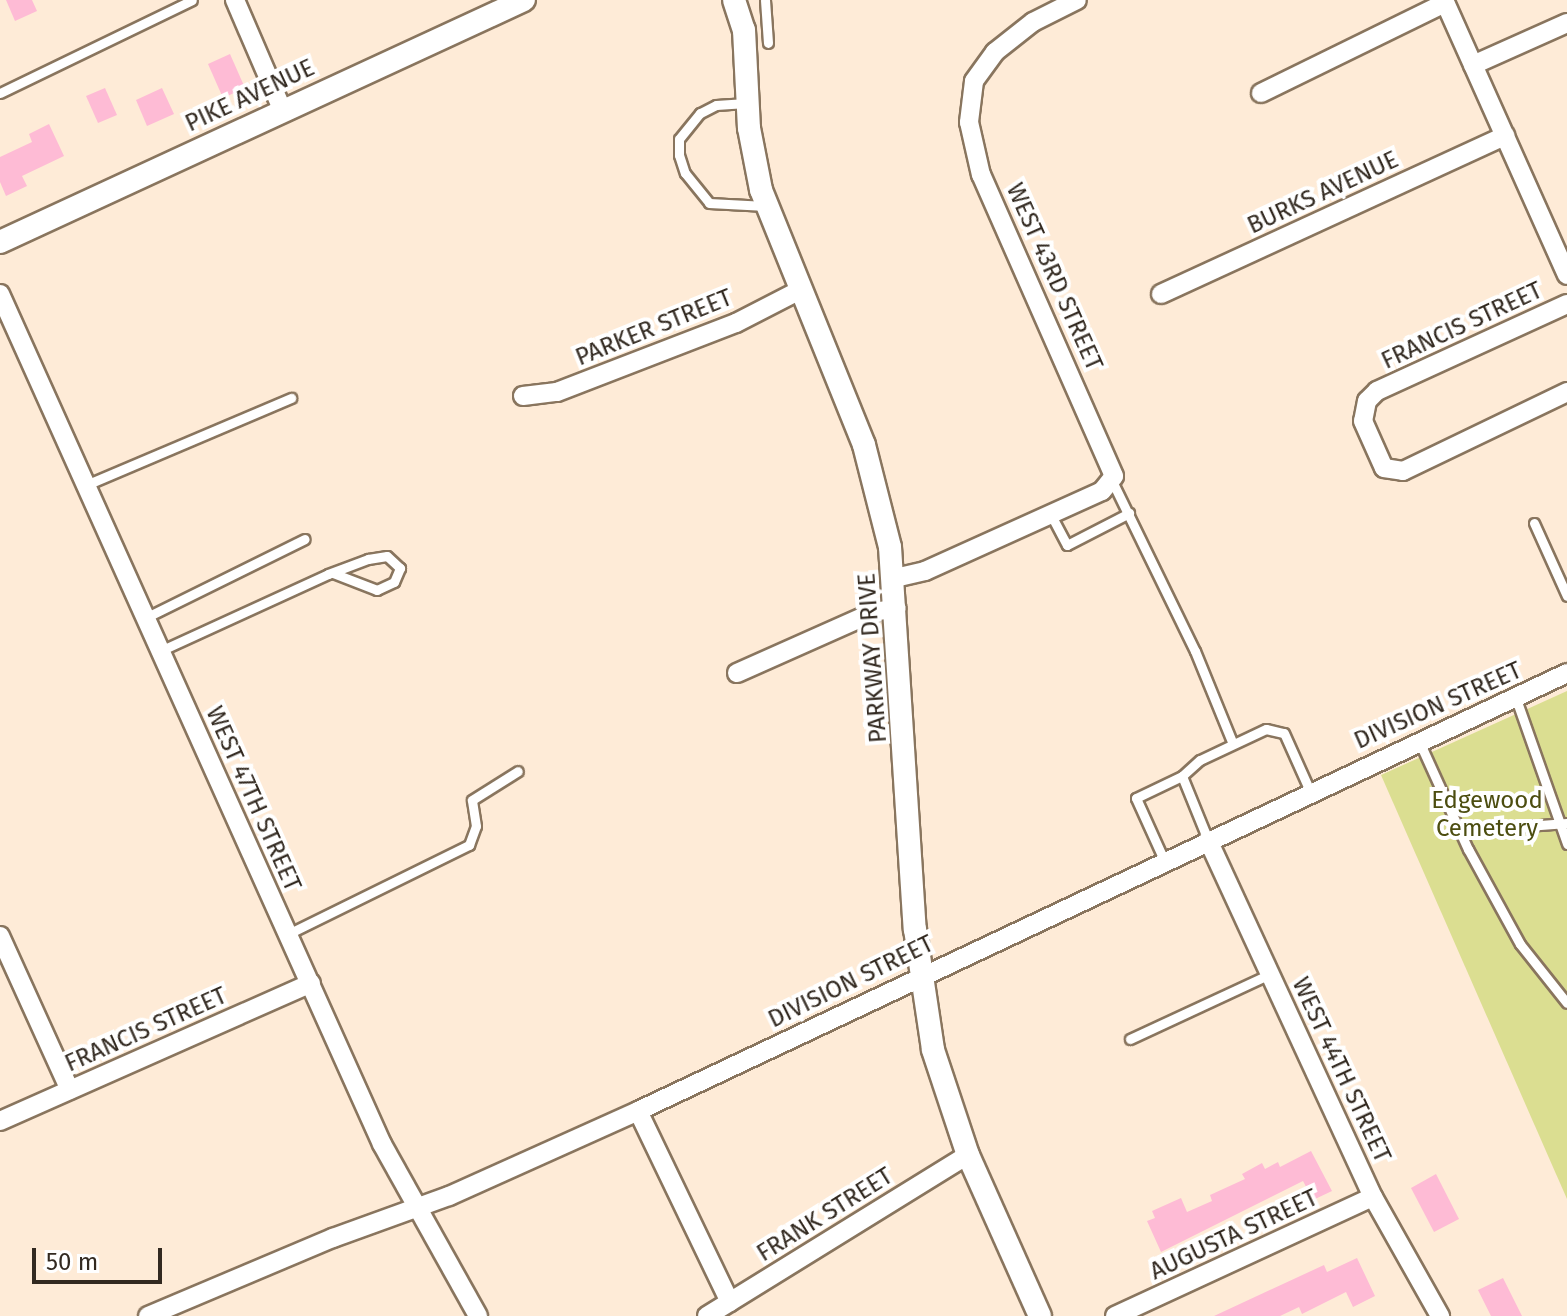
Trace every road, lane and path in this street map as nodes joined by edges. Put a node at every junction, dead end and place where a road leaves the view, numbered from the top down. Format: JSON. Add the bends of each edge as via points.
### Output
{"nodes":[{"id":1,"x":192,"y":0,"type":"edge"},
{"id":2,"x":235,"y":0,"type":"edge"},
{"id":3,"x":524,"y":0,"type":"edge"},
{"id":4,"x":734,"y":0,"type":"edge"},
{"id":5,"x":765,"y":0,"type":"edge"},
{"id":6,"x":1077,"y":0,"type":"edge"},
{"id":7,"x":1445,"y":1,"type":"edge"},
{"id":8,"x":1567,"y":23,"type":"edge"},
{"id":9,"x":768,"y":43,"type":"dead end"},
{"id":10,"x":1473,"y":65,"type":"junction"},
{"id":11,"x":0,"y":93,"type":"edge"},
{"id":12,"x":1261,"y":93,"type":"dead end"},
{"id":13,"x":747,"y":103,"type":"junction"},
{"id":14,"x":282,"y":109,"type":"junction"},
{"id":15,"x":1505,"y":136,"type":"junction"},
{"id":16,"x":766,"y":206,"type":"junction"},
{"id":17,"x":0,"y":242,"type":"edge"},
{"id":18,"x":1567,"y":275,"type":"edge"},
{"id":19,"x":798,"y":291,"type":"junction"},
{"id":20,"x":0,"y":294,"type":"edge"},
{"id":21,"x":1161,"y":294,"type":"dead end"},
{"id":22,"x":1567,"y":304,"type":"edge"},
{"id":23,"x":1567,"y":392,"type":"edge"},
{"id":24,"x":523,"y":396,"type":"dead end"},
{"id":25,"x":291,"y":398,"type":"dead end"},
{"id":26,"x":1112,"y":481,"type":"junction"},
{"id":27,"x":86,"y":485,"type":"junction"},
{"id":28,"x":1129,"y":513,"type":"junction"},
{"id":29,"x":1051,"y":515,"type":"junction"},
{"id":30,"x":1534,"y":523,"type":"dead end"},
{"id":31,"x":305,"y":539,"type":"dead end"},
{"id":32,"x":333,"y":573,"type":"junction"},
{"id":33,"x":895,"y":578,"type":"junction"},
{"id":34,"x":1567,"y":596,"type":"edge"},
{"id":35,"x":897,"y":608,"type":"junction"},
{"id":36,"x":145,"y":618,"type":"junction"},
{"id":37,"x":160,"y":651,"type":"junction"},
{"id":38,"x":737,"y":673,"type":"dead end"},
{"id":39,"x":1567,"y":673,"type":"edge"},
{"id":40,"x":1515,"y":696,"type":"junction"},
{"id":41,"x":1418,"y":739,"type":"junction"},
{"id":42,"x":1233,"y":744,"type":"junction"},
{"id":43,"x":518,"y":771,"type":"dead end"},
{"id":44,"x":1182,"y":776,"type":"junction"},
{"id":45,"x":1310,"y":791,"type":"junction"},
{"id":46,"x":1563,"y":823,"type":"edge"},
{"id":47,"x":1461,"y":831,"type":"junction"},
{"id":48,"x":1208,"y":840,"type":"junction"},
{"id":49,"x":1567,"y":844,"type":"edge"},
{"id":50,"x":1164,"y":860,"type":"junction"},
{"id":51,"x":288,"y":934,"type":"junction"},
{"id":52,"x":0,"y":936,"type":"edge"},
{"id":53,"x":1270,"y":974,"type":"junction"},
{"id":54,"x":920,"y":975,"type":"junction"},
{"id":55,"x":311,"y":983,"type":"junction"},
{"id":56,"x":1567,"y":1003,"type":"edge"},
{"id":57,"x":1130,"y":1039,"type":"dead end"},
{"id":58,"x":70,"y":1090,"type":"junction"},
{"id":59,"x":638,"y":1111,"type":"junction"},
{"id":60,"x":0,"y":1121,"type":"edge"},
{"id":61,"x":968,"y":1155,"type":"junction"},
{"id":62,"x":1373,"y":1197,"type":"junction"},
{"id":63,"x":416,"y":1208,"type":"junction"},
{"id":64,"x":730,"y":1302,"type":"junction"},
{"id":65,"x":148,"y":1316,"type":"edge"},
{"id":66,"x":478,"y":1316,"type":"edge"},
{"id":67,"x":707,"y":1316,"type":"edge"},
{"id":68,"x":1040,"y":1316,"type":"edge"},
{"id":69,"x":1115,"y":1316,"type":"edge"},
{"id":70,"x":1440,"y":1316,"type":"edge"}],
"edges":[{"from":1,"to":11,"type":"lane"},
{"from":2,"to":14,"type":"street"},
{"from":3,"to":14,"type":"street","name":"PIKE AVENUE"},
{"from":4,"to":13,"type":"street","name":"PARKWAY DRIVE","via":[[744,30]]},
{"from":5,"to":9,"type":"lane"},
{"from":6,"to":26,"type":"street","name":"WEST 43RD STREET","via":[[1018,31],[983,66],[972,89],[969,122],[981,175],[1113,465]]},
{"from":7,"to":10,"type":"street"},
{"from":7,"to":12,"type":"street"},
{"from":8,"to":10,"type":"street"},
{"from":10,"to":15,"type":"street"},
{"from":13,"to":16,"type":"street","name":"PARKWAY DRIVE"},
{"from":13,"to":16,"type":"lane","via":[[716,105],[700,113],[679,139],[679,155],[685,173],[709,203]]},
{"from":14,"to":17,"type":"street","name":"PIKE AVENUE"},
{"from":15,"to":18,"type":"street"},
{"from":15,"to":21,"type":"street","name":"BURKS AVENUE"},
{"from":16,"to":19,"type":"street","name":"PARKWAY DRIVE"},
{"from":19,"to":24,"type":"street","name":"PARKER STREET","via":[[736,323],[557,392]]},
{"from":19,"to":33,"type":"street","name":"PARKWAY DRIVE","via":[[864,445]]},
{"from":20,"to":27,"type":"street","name":"WEST 47TH STREET"},
{"from":22,"to":23,"type":"street","name":"FRANCIS STREET","via":[[1377,391],[1367,401],[1363,421],[1384,468],[1403,471]]},
{"from":25,"to":27,"type":"lane"},
{"from":26,"to":28,"type":"lane"},
{"from":26,"to":29,"type":"street"},
{"from":27,"to":36,"type":"street","name":"WEST 47TH STREET"},
{"from":28,"to":29,"type":"lane","via":[[1067,545]]},
{"from":28,"to":42,"type":"lane"},
{"from":29,"to":33,"type":"street","via":[[925,571]]},
{"from":30,"to":34,"type":"lane"},
{"from":31,"to":36,"type":"lane"},
{"from":32,"to":32,"type":"lane","via":[[379,556],[400,568],[394,582],[377,590]]},
{"from":32,"to":37,"type":"lane"},
{"from":33,"to":35,"type":"street","name":"PARKWAY DRIVE"},
{"from":35,"to":38,"type":"street","via":[[874,612]]},
{"from":35,"to":54,"type":"street","name":"PARKWAY DRIVE"},
{"from":36,"to":37,"type":"street","name":"WEST 47TH STREET"},
{"from":37,"to":51,"type":"street","name":"WEST 47TH STREET"},
{"from":39,"to":40,"type":"street","name":"DIVISION STREET"},
{"from":40,"to":41,"type":"street","name":"DIVISION STREET"},
{"from":40,"to":46,"type":"lane"},
{"from":41,"to":45,"type":"street","name":"DIVISION STREET"},
{"from":41,"to":47,"type":"lane"},
{"from":42,"to":44,"type":"lane"},
{"from":42,"to":45,"type":"lane","via":[[1266,729],[1284,733]]},
{"from":43,"to":51,"type":"lane","via":[[472,800],[476,826],[469,845]]},
{"from":44,"to":48,"type":"lane"},
{"from":44,"to":50,"type":"lane","via":[[1136,798]]},
{"from":45,"to":48,"type":"street","name":"DIVISION STREET"},
{"from":46,"to":47,"type":"lane"},
{"from":46,"to":49,"type":"lane"},
{"from":47,"to":56,"type":"lane","via":[[1520,944]]},
{"from":48,"to":50,"type":"street","name":"DIVISION STREET"},
{"from":48,"to":53,"type":"street","name":"WEST 44TH STREET"},
{"from":50,"to":54,"type":"street","name":"DIVISION STREET"},
{"from":51,"to":55,"type":"street","name":"WEST 47TH STREET"},
{"from":52,"to":58,"type":"street"},
{"from":53,"to":57,"type":"lane"},
{"from":53,"to":62,"type":"street","name":"WEST 44TH STREET"},
{"from":54,"to":59,"type":"street","name":"DIVISION STREET"},
{"from":54,"to":61,"type":"street","name":"PARKWAY DRIVE","via":[[933,1050]]},
{"from":55,"to":58,"type":"street","name":"FRANCIS STREET"},
{"from":55,"to":63,"type":"street","name":"WEST 47TH STREET"},
{"from":58,"to":60,"type":"street","name":"FRANCIS STREET"},
{"from":59,"to":63,"type":"street","name":"DIVISION STREET"},
{"from":59,"to":64,"type":"street"},
{"from":61,"to":64,"type":"street","name":"FRANK STREET"},
{"from":61,"to":68,"type":"street","name":"PARKWAY DRIVE"},
{"from":62,"to":69,"type":"street","name":"AUGUSTA STREET"},
{"from":62,"to":70,"type":"street","name":"WEST 44TH STREET"},
{"from":63,"to":65,"type":"street","name":"DIVISION STREET"},
{"from":63,"to":66,"type":"street","name":"WEST 47TH STREET"},
{"from":64,"to":67,"type":"street","name":"FRANK STREET"}]}
